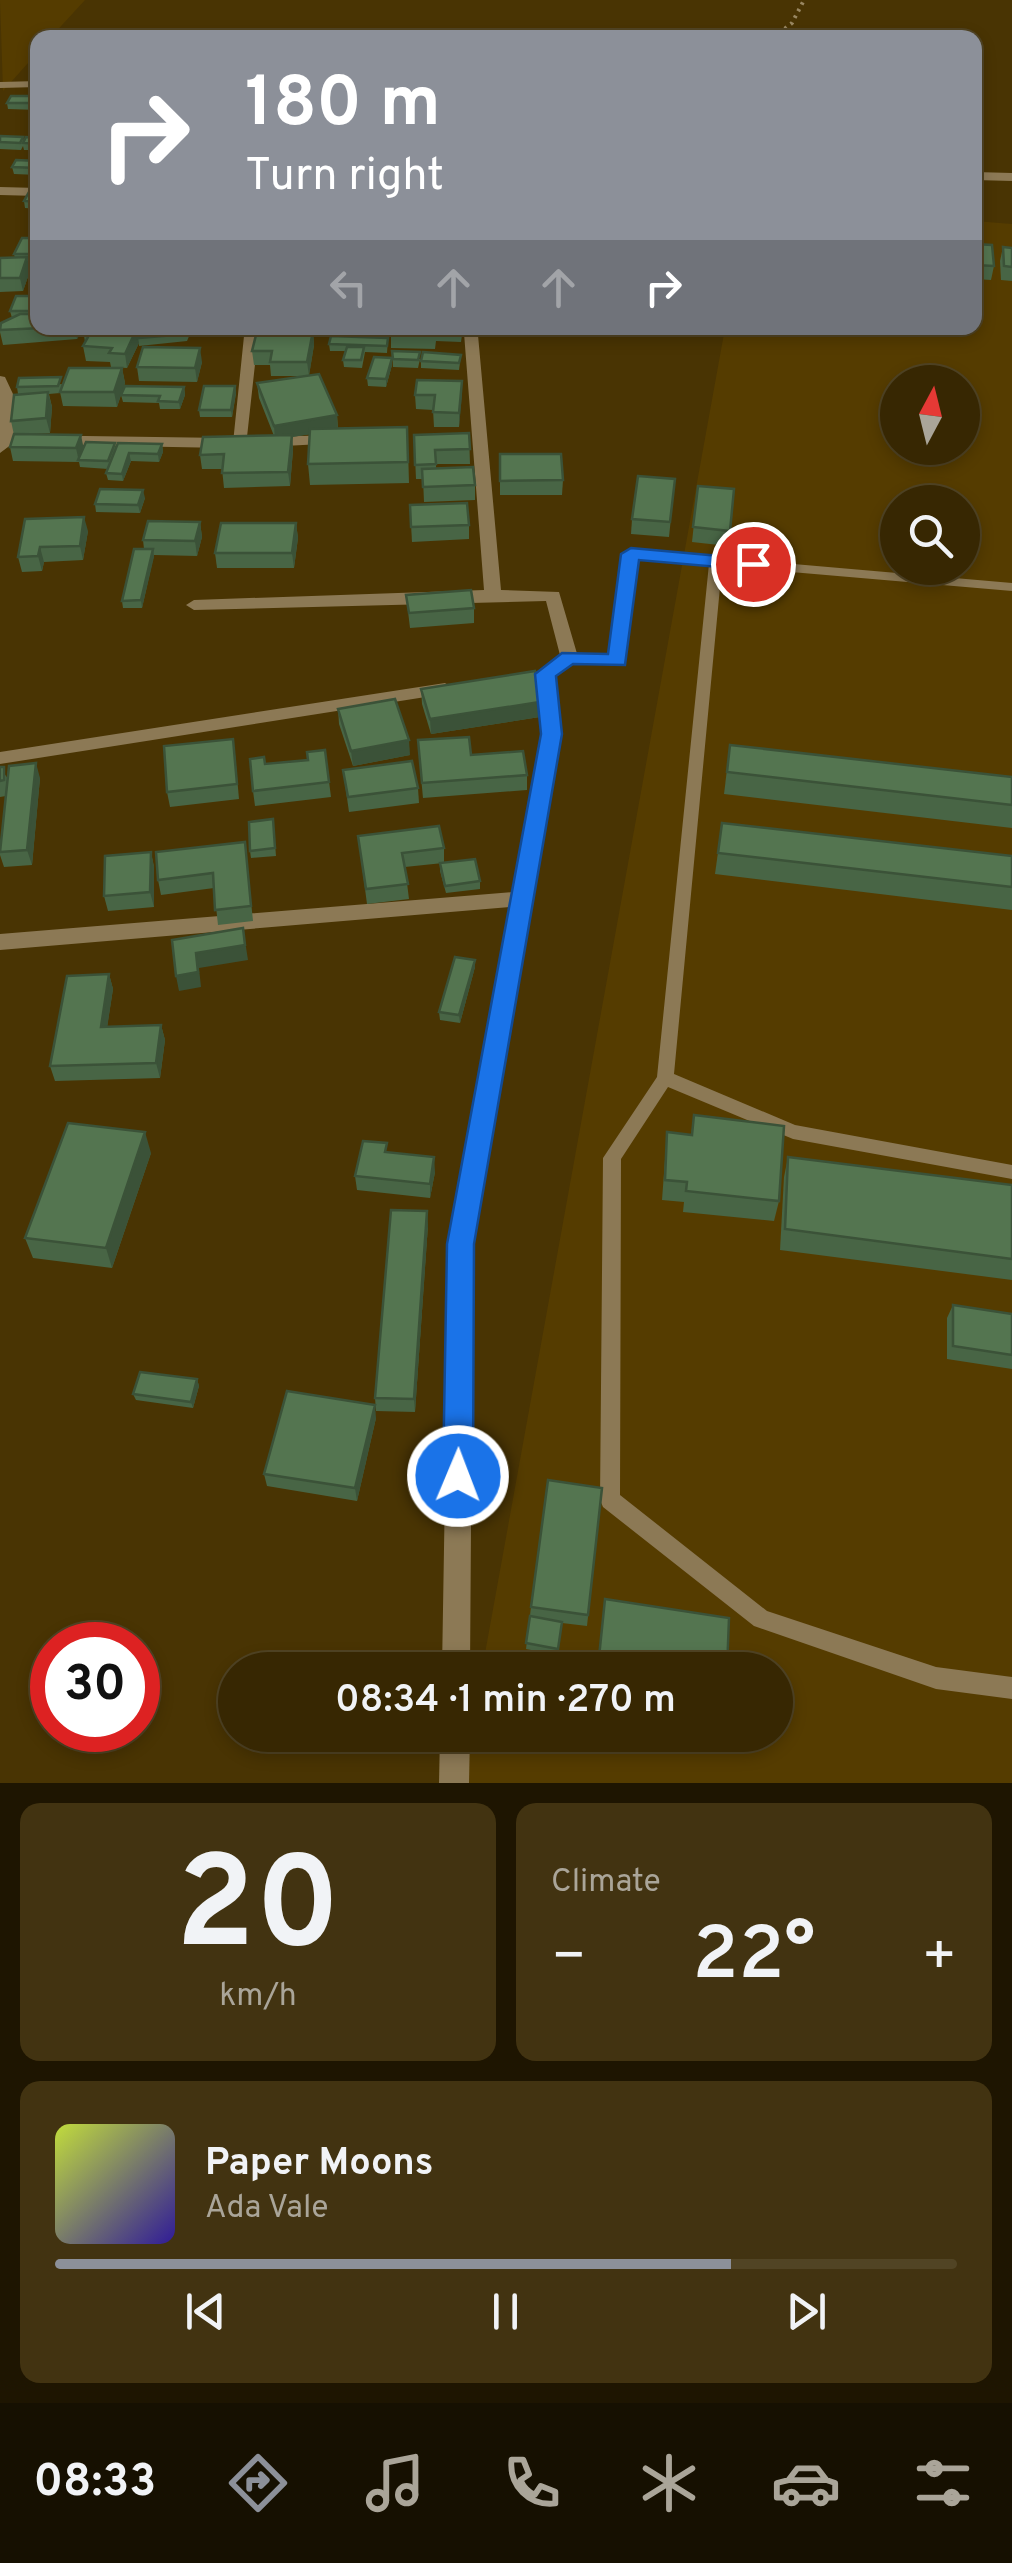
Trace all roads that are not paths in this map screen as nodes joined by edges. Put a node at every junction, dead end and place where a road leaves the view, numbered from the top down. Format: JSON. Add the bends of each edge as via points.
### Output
{"nodes":[{"id":1,"x":30,"y":84,"type":"edge"},
{"id":2,"x":0,"y":85,"type":"edge"},
{"id":3,"x":982,"y":176,"type":"edge"},
{"id":4,"x":1012,"y":178,"type":"edge"},
{"id":5,"x":0,"y":190,"type":"edge"},
{"id":6,"x":30,"y":192,"type":"edge"},
{"id":7,"x":251,"y":335,"type":"edge"},
{"id":8,"x":472,"y":335,"type":"edge"},
{"id":9,"x":0,"y":380,"type":"edge"},
{"id":10,"x":352,"y":440,"type":"edge"},
{"id":11,"x":4,"y":443,"type":"edge"},
{"id":12,"x":241,"y":443,"type":"junction"},
{"id":13,"x":716,"y":561,"type":"junction"},
{"id":14,"x":1012,"y":587,"type":"edge"},
{"id":15,"x":493,"y":596,"type":"junction"},
{"id":16,"x":194,"y":606,"type":"dead end"},
{"id":17,"x":569,"y":657,"type":"junction"},
{"id":18,"x":468,"y":686,"type":"edge"},
{"id":19,"x":0,"y":758,"type":"edge"},
{"id":20,"x":522,"y":900,"type":"junction"},
{"id":21,"x":0,"y":942,"type":"edge"},
{"id":22,"x":666,"y":1078,"type":"junction"},
{"id":23,"x":1012,"y":1172,"type":"edge"},
{"id":24,"x":456,"y":1652,"type":"edge"},
{"id":25,"x":1012,"y":1688,"type":"edge"},
{"id":26,"x":455,"y":1752,"type":"edge"},
{"id":27,"x":454,"y":1783,"type":"edge"}],
"edges":[{"from":1,"to":2,"type":"street"},
{"from":3,"to":4,"type":"street"},
{"from":5,"to":6,"type":"street"},
{"from":7,"to":12,"type":"street"},
{"from":8,"to":15,"type":"street","via":[[472,436]]},
{"from":9,"to":11,"type":"street","via":[[6,394]]},
{"from":10,"to":12,"type":"street"},
{"from":11,"to":12,"type":"street"},
{"from":13,"to":14,"type":"lane"},
{"from":13,"to":17,"type":"lane","via":[[631,554],[618,660]]},
{"from":13,"to":22,"type":"lane"},
{"from":15,"to":16,"type":"street"},
{"from":15,"to":17,"type":"street","via":[[553,596]]},
{"from":17,"to":20,"type":"street","via":[[536,675],[551,734]]},
{"from":18,"to":19,"type":"street"},
{"from":20,"to":21,"type":"street"},
{"from":20,"to":24,"type":"street","via":[[461,1244]]},
{"from":22,"to":23,"type":"lane","via":[[792,1132]]},
{"from":22,"to":25,"type":"lane","via":[[612,1158],[610,1500],[761,1619],[936,1678]]},
{"from":26,"to":27,"type":"street"}]}
